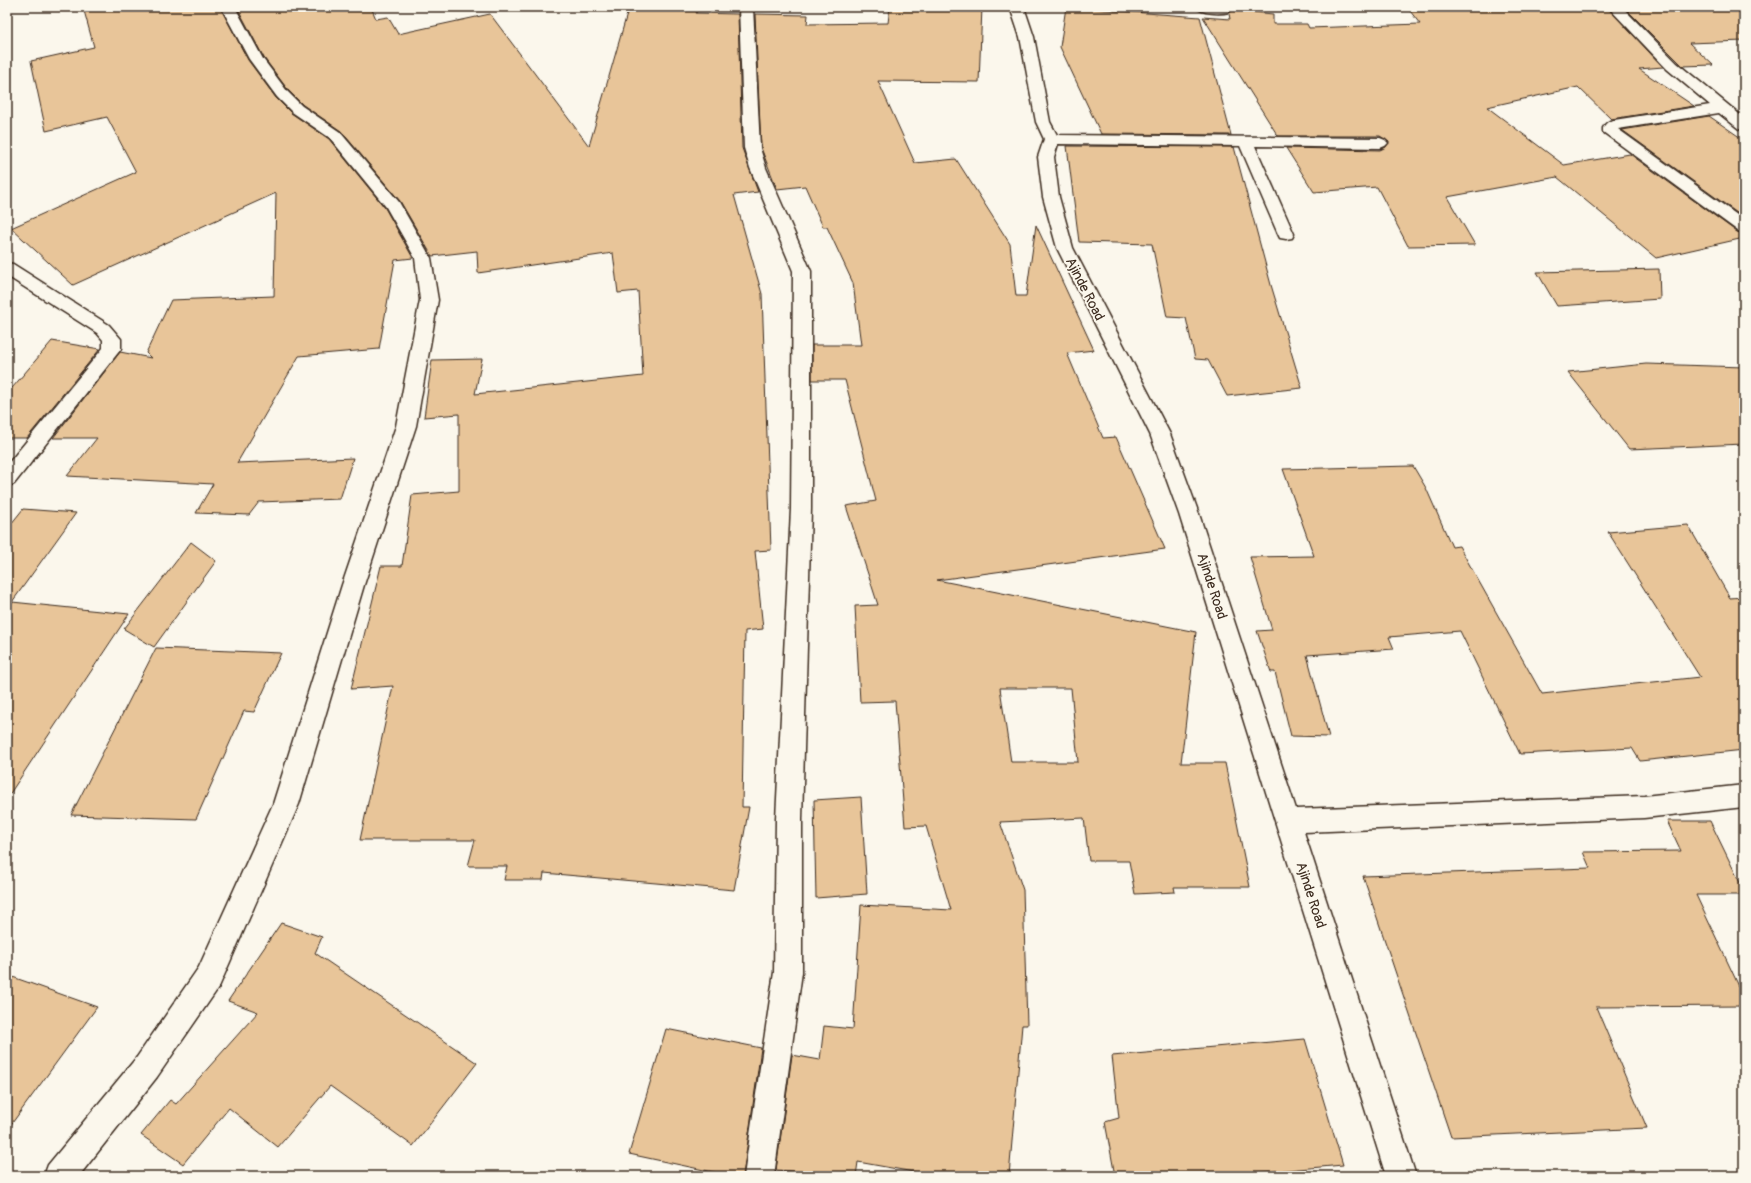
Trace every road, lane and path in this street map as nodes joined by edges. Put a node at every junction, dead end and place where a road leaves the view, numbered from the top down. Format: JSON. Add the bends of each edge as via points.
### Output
{"nodes":[{"id":1,"x":228,"y":7,"type":"edge"},
{"id":2,"x":746,"y":7,"type":"edge"},
{"id":3,"x":1017,"y":7,"type":"edge"},
{"id":4,"x":1203,"y":7,"type":"edge"},
{"id":5,"x":1615,"y":7,"type":"edge"},
{"id":6,"x":1224,"y":9,"type":"dead end"},
{"id":7,"x":1723,"y":108,"type":"junction"},
{"id":8,"x":1744,"y":126,"type":"edge"},
{"id":9,"x":1052,"y":139,"type":"junction"},
{"id":10,"x":1246,"y":141,"type":"junction"},
{"id":11,"x":1380,"y":142,"type":"dead end"},
{"id":12,"x":1744,"y":228,"type":"edge"},
{"id":13,"x":1286,"y":234,"type":"dead end"},
{"id":14,"x":7,"y":268,"type":"edge"},
{"id":15,"x":7,"y":480,"type":"edge"},
{"id":16,"x":1744,"y":796,"type":"edge"},
{"id":17,"x":1288,"y":821,"type":"junction"},
{"id":18,"x":59,"y":1176,"type":"edge"},
{"id":19,"x":759,"y":1176,"type":"edge"},
{"id":20,"x":1401,"y":1176,"type":"edge"}],
"edges":[{"from":1,"to":18,"type":"street","via":[[268,77],[293,106],[325,125],[335,135],[393,205],[423,258],[429,300],[406,426],[353,585],[286,804],[209,977],[147,1067]]},
{"from":2,"to":19,"type":"street","via":[[752,148],[802,271],[801,509],[788,819],[788,972]]},
{"from":3,"to":9,"type":"street","via":[[1027,37],[1043,122]]},
{"from":4,"to":6,"type":"street"},
{"from":5,"to":7,"type":"street","via":[[1672,66]]},
{"from":7,"to":8,"type":"street"},
{"from":7,"to":12,"type":"street","via":[[1614,124],[1610,128],[1611,132]]},
{"from":9,"to":10,"type":"street"},
{"from":9,"to":17,"type":"street","name":"Ajinde Road","via":[[1046,157],[1051,197],[1064,248],[1160,434],[1189,514]]},
{"from":10,"to":11,"type":"street"},
{"from":10,"to":13,"type":"street"},
{"from":14,"to":15,"type":"street","via":[[103,329],[112,339],[112,349]]},
{"from":16,"to":17,"type":"street","via":[[1644,807]]},
{"from":17,"to":20,"type":"street","name":"Ajinde Road"}]}
